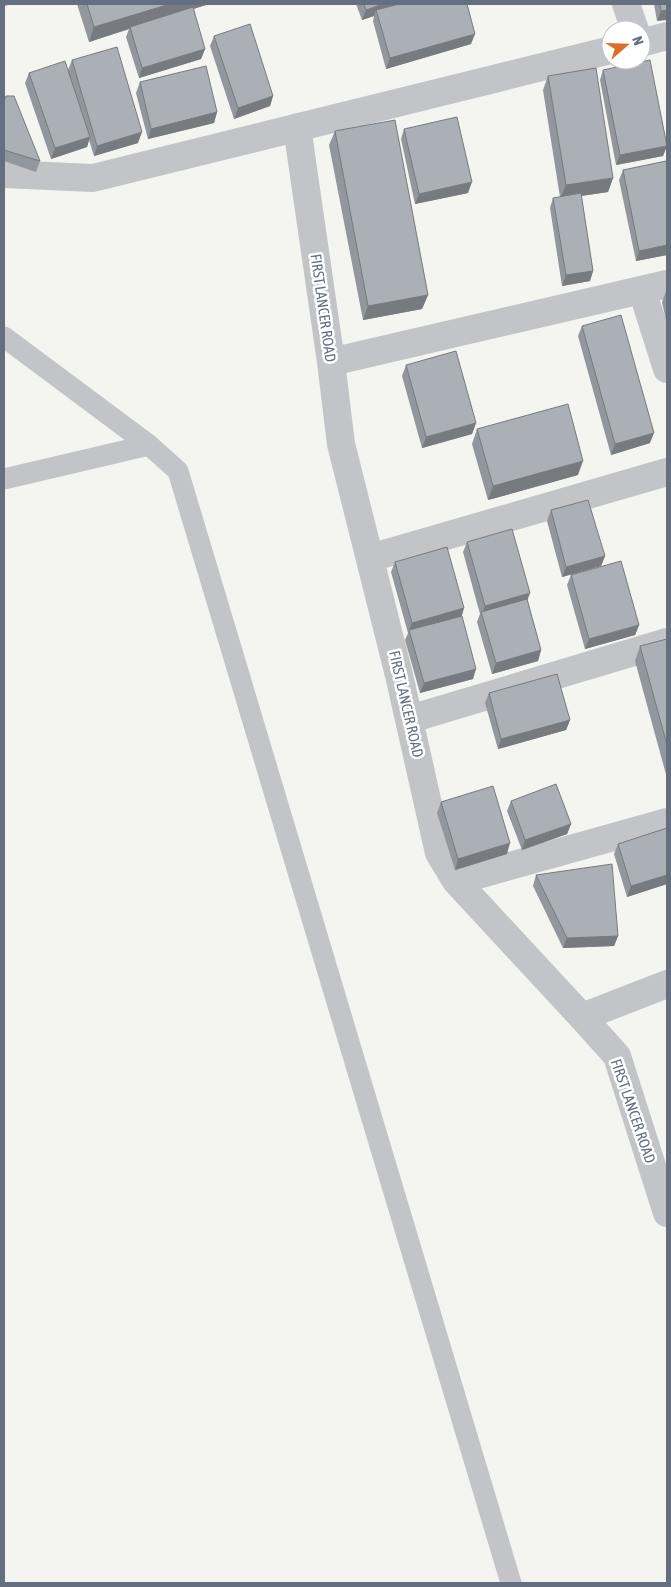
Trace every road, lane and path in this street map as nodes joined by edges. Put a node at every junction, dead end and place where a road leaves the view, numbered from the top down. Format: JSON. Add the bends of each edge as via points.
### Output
{"nodes":[{"id":1,"x":626,"y":4,"type":"edge"},
{"id":2,"x":632,"y":20,"type":"edge"},
{"id":3,"x":667,"y":36,"type":"edge"},
{"id":4,"x":651,"y":40,"type":"edge"},
{"id":5,"x":601,"y":52,"type":"edge"},
{"id":6,"x":297,"y":127,"type":"junction"},
{"id":7,"x":4,"y":174,"type":"edge"},
{"id":8,"x":655,"y":287,"type":"edge"},
{"id":9,"x":4,"y":337,"type":"edge"},
{"id":10,"x":331,"y":362,"type":"junction"},
{"id":11,"x":667,"y":369,"type":"edge"},
{"id":12,"x":149,"y":445,"type":"junction"},
{"id":13,"x":667,"y":472,"type":"edge"},
{"id":14,"x":4,"y":479,"type":"edge"},
{"id":15,"x":370,"y":558,"type":"junction"},
{"id":16,"x":667,"y":642,"type":"edge"},
{"id":17,"x":410,"y":719,"type":"junction"},
{"id":18,"x":667,"y":822,"type":"edge"},
{"id":19,"x":456,"y":881,"type":"junction"},
{"id":20,"x":667,"y":984,"type":"edge"},
{"id":21,"x":582,"y":1017,"type":"junction"},
{"id":22,"x":667,"y":1213,"type":"edge"},
{"id":23,"x":511,"y":1583,"type":"edge"}],
"edges":[{"from":1,"to":2,"type":"street"},
{"from":3,"to":4,"type":"street"},
{"from":5,"to":6,"type":"street"},
{"from":6,"to":7,"type":"street","via":[[93,178]]},
{"from":6,"to":10,"type":"street","name":"FIRST LANCER ROAD"},
{"from":8,"to":10,"type":"street"},
{"from":8,"to":11,"type":"street"},
{"from":9,"to":12,"type":"lane"},
{"from":10,"to":15,"type":"street","name":"FIRST LANCER ROAD","via":[[340,444]]},
{"from":12,"to":14,"type":"lane"},
{"from":12,"to":23,"type":"lane","via":[[178,471]]},
{"from":13,"to":15,"type":"street"},
{"from":15,"to":17,"type":"street","name":"FIRST LANCER ROAD"},
{"from":16,"to":17,"type":"street"},
{"from":17,"to":19,"type":"street","name":"FIRST LANCER ROAD","via":[[440,853]]},
{"from":18,"to":19,"type":"street"},
{"from":19,"to":21,"type":"street","name":"FIRST LANCER ROAD"},
{"from":20,"to":21,"type":"street"},
{"from":21,"to":22,"type":"street","name":"FIRST LANCER ROAD","via":[[617,1056]]}]}
